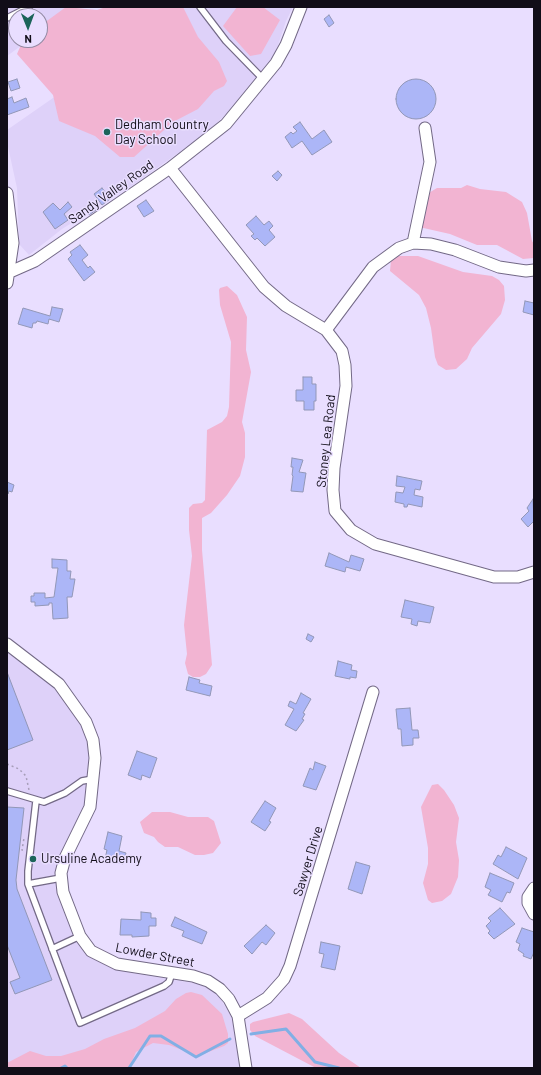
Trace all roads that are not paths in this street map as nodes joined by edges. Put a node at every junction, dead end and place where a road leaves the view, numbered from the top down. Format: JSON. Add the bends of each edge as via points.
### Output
{"nodes":[{"id":1,"x":28,"y":7,"type":"edge"},
{"id":2,"x":200,"y":7,"type":"edge"},
{"id":3,"x":301,"y":7,"type":"edge"},
{"id":4,"x":7,"y":18,"type":"edge"},
{"id":5,"x":263,"y":79,"type":"junction"},
{"id":6,"x":425,"y":128,"type":"dead end"},
{"id":7,"x":170,"y":168,"type":"junction"},
{"id":8,"x":7,"y":193,"type":"edge"},
{"id":9,"x":413,"y":243,"type":"junction"},
{"id":10,"x":534,"y":270,"type":"edge"},
{"id":11,"x":10,"y":272,"type":"junction"},
{"id":12,"x":7,"y":283,"type":"edge"},
{"id":13,"x":326,"y":330,"type":"junction"},
{"id":14,"x":534,"y":572,"type":"edge"},
{"id":15,"x":7,"y":644,"type":"edge"},
{"id":16,"x":373,"y":692,"type":"dead end"},
{"id":17,"x":93,"y":780,"type":"junction"},
{"id":18,"x":7,"y":791,"type":"edge"},
{"id":19,"x":36,"y":801,"type":"junction"},
{"id":20,"x":61,"y":878,"type":"junction"},
{"id":21,"x":28,"y":884,"type":"junction"},
{"id":22,"x":534,"y":888,"type":"edge"},
{"id":23,"x":534,"y":914,"type":"edge"},
{"id":24,"x":80,"y":936,"type":"junction"},
{"id":25,"x":52,"y":949,"type":"junction"},
{"id":26,"x":172,"y":973,"type":"junction"},
{"id":27,"x":238,"y":1016,"type":"junction"},
{"id":28,"x":246,"y":1068,"type":"edge"}],
"edges":[{"from":1,"to":4,"type":"lane"},
{"from":2,"to":5,"type":"lane","via":[[226,41]]},
{"from":3,"to":5,"type":"street","name":"Sandy Valley Road","via":[[286,45]]},
{"from":5,"to":7,"type":"street","name":"Sandy Valley Road","via":[[226,124]]},
{"from":6,"to":9,"type":"street","via":[[430,162]]},
{"from":7,"to":11,"type":"street","name":"Sandy Valley Road","via":[[35,262]]},
{"from":7,"to":13,"type":"street","name":"Stoney Lea Road","via":[[264,287],[286,306]]},
{"from":8,"to":11,"type":"street","via":[[13,243]]},
{"from":9,"to":10,"type":"street","via":[[455,250],[499,267]]},
{"from":9,"to":13,"type":"street","via":[[399,248],[373,267]]},
{"from":11,"to":12,"type":"street"},
{"from":13,"to":14,"type":"street","name":"Stoney Lea Road","via":[[342,351],[345,365],[346,386],[333,490],[335,511],[351,530],[375,544],[489,576],[518,577]]},
{"from":15,"to":17,"type":"street","name":"Lowder Street","via":[[54,679],[86,722],[94,745]]},
{"from":16,"to":27,"type":"street","name":"Sawyer Drive","via":[[290,966],[284,979],[267,998]]},
{"from":17,"to":19,"type":"lane","via":[[82,781],[51,800]]},
{"from":17,"to":20,"type":"street","name":"Lowder Street","via":[[89,811],[65,858]]},
{"from":18,"to":19,"type":"lane"},
{"from":19,"to":21,"type":"lane"},
{"from":20,"to":21,"type":"lane"},
{"from":20,"to":24,"type":"street","name":"Lowder Street","via":[[64,897]]},
{"from":21,"to":25,"type":"lane"},
{"from":22,"to":23,"type":"street","via":[[528,897],[528,903]]},
{"from":24,"to":25,"type":"lane"},
{"from":24,"to":26,"type":"street","name":"Lowder Street","via":[[92,951],[111,962],[133,968]]},
{"from":25,"to":26,"type":"lane","via":[[80,1023],[164,986],[169,982]]},
{"from":26,"to":27,"type":"street","name":"Lowder Street","via":[[201,978],[214,985],[225,994]]},
{"from":27,"to":28,"type":"street","name":"Lowder Street"}]}
